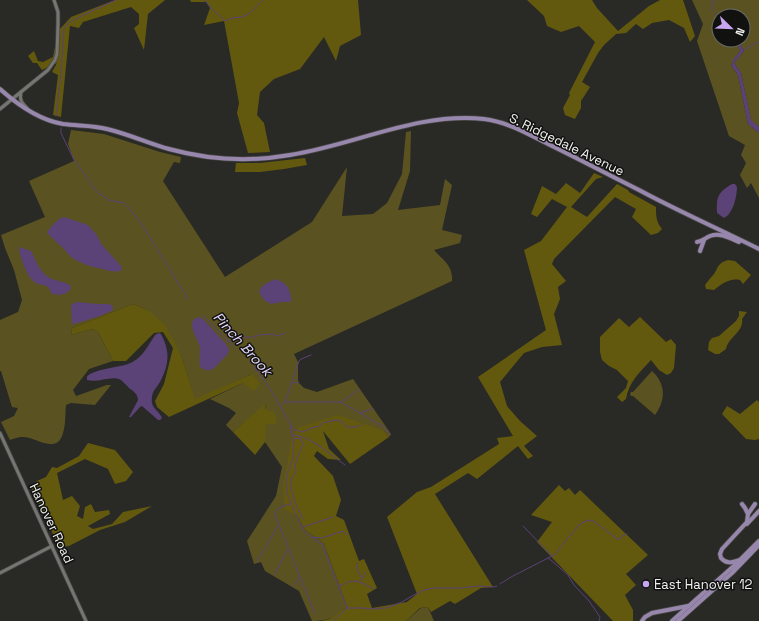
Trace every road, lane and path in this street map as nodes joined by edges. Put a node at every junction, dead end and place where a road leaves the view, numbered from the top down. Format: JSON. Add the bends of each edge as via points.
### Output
{"nodes":[{"id":1,"x":54,"y":0,"type":"edge"},
{"id":2,"x":0,"y":89,"type":"edge"},
{"id":3,"x":21,"y":92,"type":"junction"},
{"id":4,"x":12,"y":99,"type":"junction"},
{"id":5,"x":0,"y":109,"type":"edge"},
{"id":6,"x":29,"y":111,"type":"junction"},
{"id":7,"x":704,"y":240,"type":"junction"},
{"id":8,"x":697,"y":242,"type":"dead end"},
{"id":9,"x":751,"y":245,"type":"junction"},
{"id":10,"x":759,"y":249,"type":"edge"},
{"id":11,"x":700,"y":251,"type":"dead end"},
{"id":12,"x":0,"y":434,"type":"edge"},
{"id":13,"x":742,"y":504,"type":"dead end"},
{"id":14,"x":755,"y":504,"type":"dead end"},
{"id":15,"x":759,"y":511,"type":"edge"},
{"id":16,"x":748,"y":514,"type":"junction"},
{"id":17,"x":739,"y":531,"type":"junction"},
{"id":18,"x":759,"y":536,"type":"edge"},
{"id":19,"x":758,"y":543,"type":"edge"},
{"id":20,"x":52,"y":546,"type":"junction"},
{"id":21,"x":740,"y":560,"type":"junction"},
{"id":22,"x":0,"y":574,"type":"edge"},
{"id":23,"x":690,"y":606,"type":"junction"},
{"id":24,"x":86,"y":621,"type":"edge"},
{"id":25,"x":642,"y":621,"type":"edge"},
{"id":26,"x":672,"y":621,"type":"edge"},
{"id":27,"x":678,"y":621,"type":"edge"}],
"edges":[{"from":1,"to":3,"type":"street","via":[[58,12],[55,60],[48,70]]},
{"from":2,"to":4,"type":"main road","name":"S. Ridgedale Avenue"},
{"from":3,"to":4,"type":"street"},
{"from":3,"to":6,"type":"street","via":[[20,101]]},
{"from":4,"to":5,"type":"street"},
{"from":4,"to":6,"type":"main road","name":"S. Ridgedale Avenue"},
{"from":6,"to":9,"type":"main road","name":"S. Ridgedale Avenue","via":[[56,122],[105,128],[174,150],[249,160],[303,153],[423,122],[492,120],[514,127]]},
{"from":7,"to":8,"type":"main road"},
{"from":7,"to":9,"type":"main road","via":[[713,235],[722,235]]},
{"from":7,"to":11,"type":"main road"},
{"from":9,"to":10,"type":"main road"},
{"from":12,"to":20,"type":"street","name":"Hanover Road"},
{"from":13,"to":16,"type":"main road"},
{"from":14,"to":16,"type":"main road"},
{"from":15,"to":17,"type":"main road"},
{"from":16,"to":17,"type":"main road","via":[[747,522]]},
{"from":17,"to":21,"type":"main road","via":[[720,554],[728,563]]},
{"from":18,"to":19,"type":"main road"},
{"from":19,"to":21,"type":"main road"},
{"from":19,"to":27,"type":"main road","via":[[732,572]]},
{"from":20,"to":22,"type":"street"},
{"from":20,"to":24,"type":"street","name":"Hanover Road"},
{"from":21,"to":23,"type":"main road"},
{"from":23,"to":25,"type":"main road","via":[[652,613]]},
{"from":23,"to":26,"type":"main road"}]}
